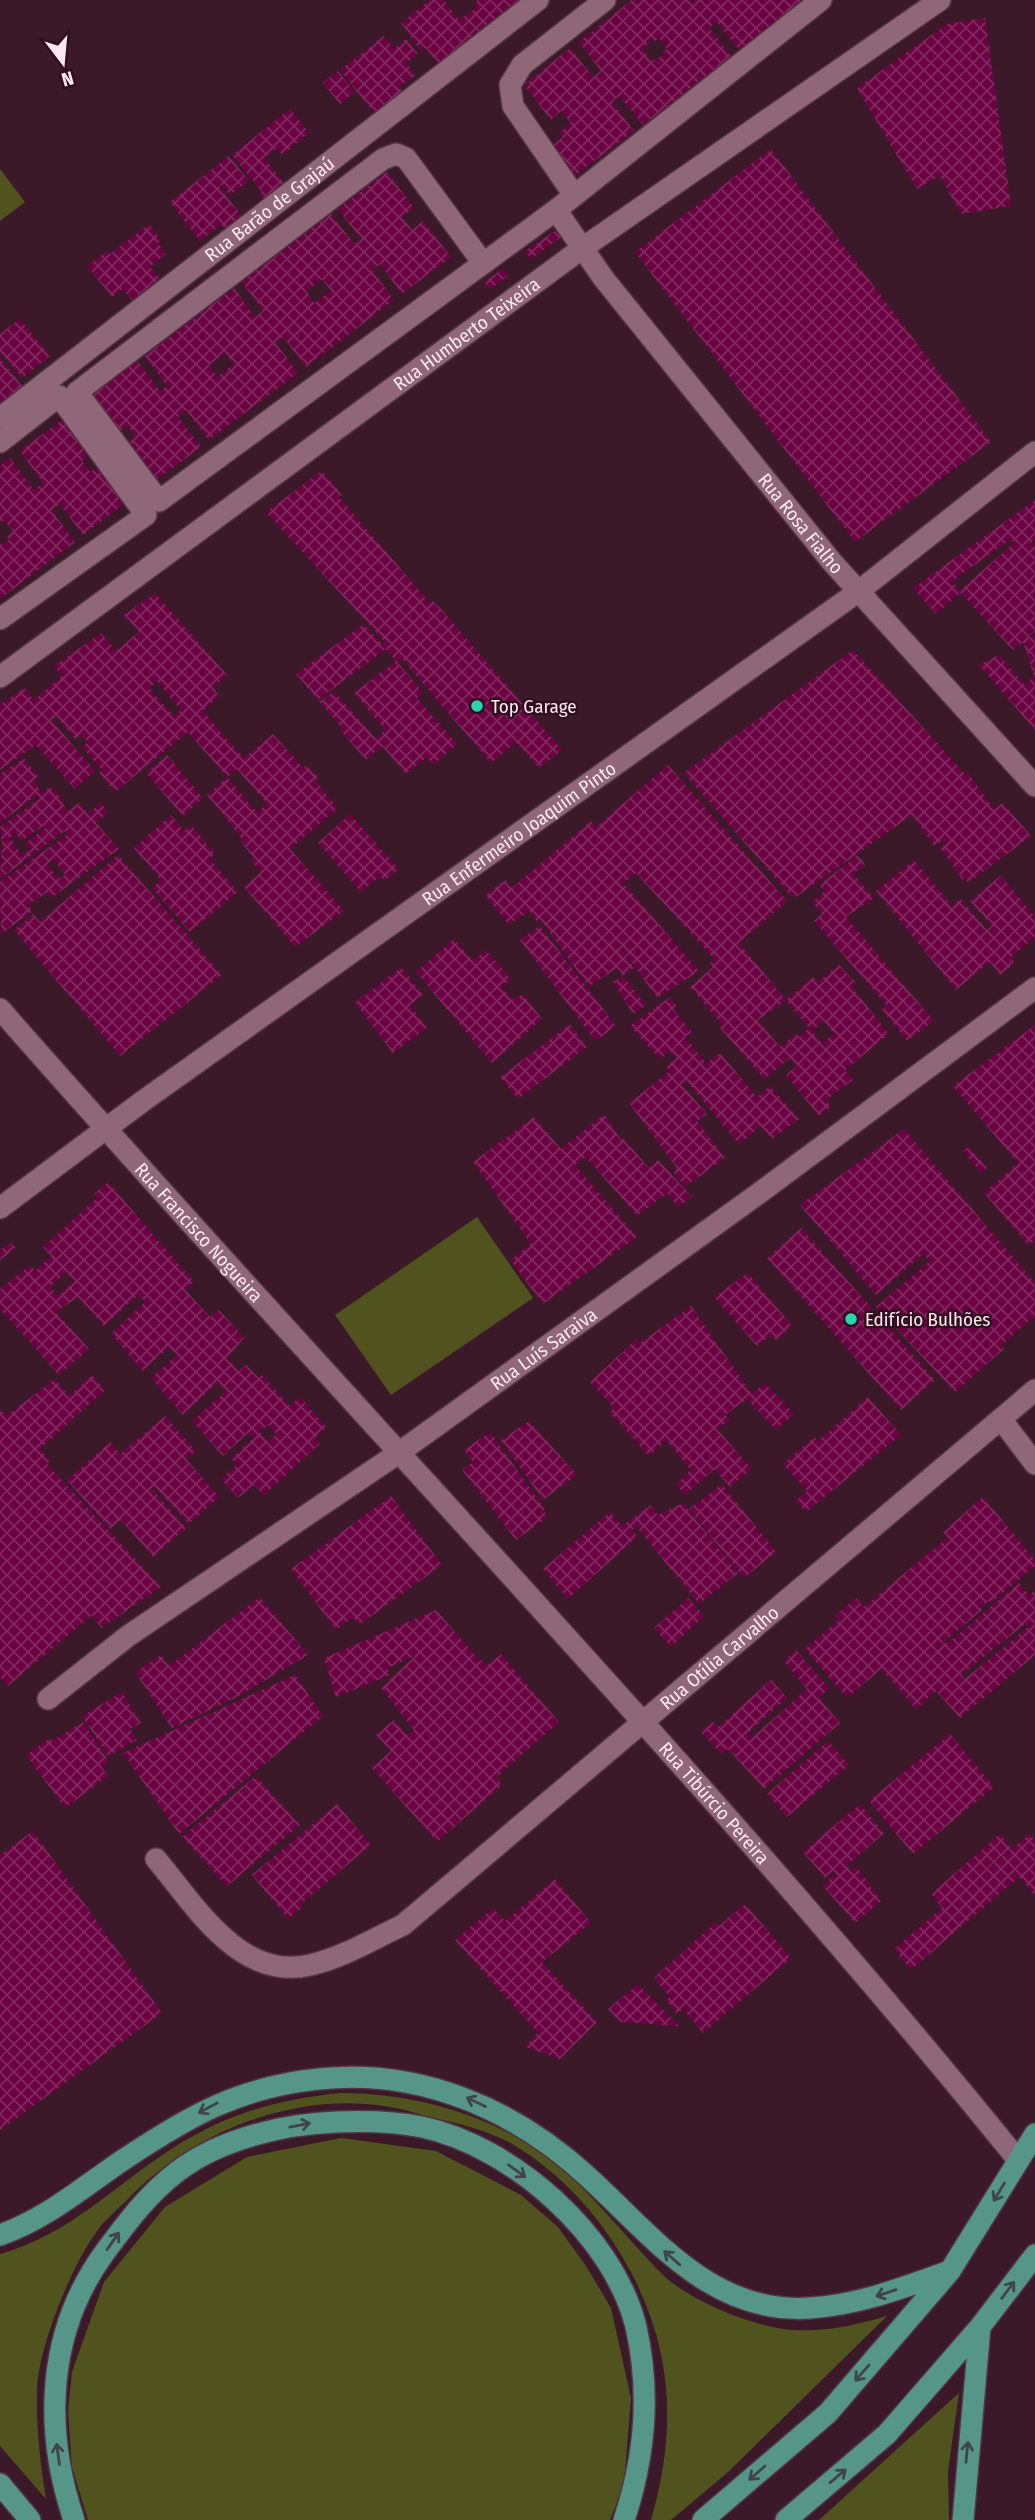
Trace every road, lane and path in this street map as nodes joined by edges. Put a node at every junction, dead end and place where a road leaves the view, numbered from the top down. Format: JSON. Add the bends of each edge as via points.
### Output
{"nodes":[{"id":1,"x":538,"y":0,"type":"edge"},
{"id":2,"x":606,"y":0,"type":"edge"},
{"id":3,"x":821,"y":0,"type":"edge"},
{"id":4,"x":940,"y":0,"type":"edge"},
{"id":5,"x":574,"y":195,"type":"junction"},
{"id":6,"x":556,"y":210,"type":"junction"},
{"id":7,"x":584,"y":247,"type":"junction"},
{"id":8,"x":483,"y":262,"type":"junction"},
{"id":9,"x":0,"y":418,"type":"edge"},
{"id":10,"x":0,"y":442,"type":"edge"},
{"id":11,"x":1035,"y":452,"type":"edge"},
{"id":12,"x":859,"y":591,"type":"junction"},
{"id":13,"x":0,"y":619,"type":"edge"},
{"id":14,"x":0,"y":677,"type":"edge"},
{"id":15,"x":1035,"y":786,"type":"edge"},
{"id":16,"x":1035,"y":988,"type":"edge"},
{"id":17,"x":0,"y":1009,"type":"edge"},
{"id":18,"x":106,"y":1129,"type":"junction"},
{"id":19,"x":0,"y":1208,"type":"edge"},
{"id":20,"x":1035,"y":1390,"type":"edge"},
{"id":21,"x":1001,"y":1419,"type":"junction"},
{"id":22,"x":400,"y":1452,"type":"junction"},
{"id":23,"x":1035,"y":1464,"type":"edge"},
{"id":24,"x":48,"y":1699,"type":"dead end"},
{"id":25,"x":645,"y":1722,"type":"junction"},
{"id":26,"x":156,"y":1860,"type":"dead end"},
{"id":27,"x":1035,"y":2134,"type":"edge"},
{"id":28,"x":1018,"y":2160,"type":"junction"},
{"id":29,"x":0,"y":2235,"type":"edge"},
{"id":30,"x":1035,"y":2255,"type":"edge"},
{"id":31,"x":950,"y":2271,"type":"junction"},
{"id":32,"x":980,"y":2327,"type":"junction"},
{"id":33,"x":0,"y":2484,"type":"edge"},
{"id":34,"x":30,"y":2520,"type":"edge"},
{"id":35,"x":74,"y":2520,"type":"edge"},
{"id":36,"x":624,"y":2520,"type":"edge"},
{"id":37,"x":703,"y":2520,"type":"edge"},
{"id":38,"x":786,"y":2520,"type":"edge"},
{"id":39,"x":962,"y":2520,"type":"edge"}],
"edges":[{"from":1,"to":9,"type":"street","name":"Rua Barão de Grajaú"},
{"from":2,"to":5,"type":"street","via":[[522,65],[510,85],[513,106]]},
{"from":3,"to":5,"type":"street"},
{"from":4,"to":7,"type":"street","name":"Rua Humberto Teixeira"},
{"from":5,"to":6,"type":"street"},
{"from":6,"to":7,"type":"street","name":"Rua Rosa Fialho"},
{"from":6,"to":8,"type":"street"},
{"from":7,"to":12,"type":"street","name":"Rua Rosa Fialho","via":[[604,279]]},
{"from":7,"to":14,"type":"street","name":"Rua Humberto Teixeira"},
{"from":8,"to":8,"type":"street","via":[[406,158],[396,154],[383,159],[76,392],[159,501]]},
{"from":10,"to":13,"type":"street","via":[[59,396],[146,515]]},
{"from":11,"to":12,"type":"street","name":"Rua Enfermeiro Joaquim Pinto"},
{"from":12,"to":15,"type":"street","name":"Rua Rosa Fialho"},
{"from":12,"to":18,"type":"street","name":"Rua Enfermeiro Joaquim Pinto"},
{"from":16,"to":22,"type":"street","name":"Rua Luís Saraiva"},
{"from":17,"to":18,"type":"street","name":"Rua Francisco Nogueira"},
{"from":18,"to":19,"type":"street","name":"Rua Enfermeiro Joaquim Pinto"},
{"from":18,"to":22,"type":"street","name":"Rua Francisco Nogueira"},
{"from":20,"to":21,"type":"street","name":"Rua Otília Carvalho"},
{"from":21,"to":23,"type":"street"},
{"from":21,"to":25,"type":"street","name":"Rua Otília Carvalho"},
{"from":22,"to":24,"type":"street","name":"Rua Luís Saraiva","via":[[102,1655]]},
{"from":22,"to":25,"type":"street","name":"Rua Tibúrcio Pereira"},
{"from":25,"to":26,"type":"street","name":"Rua Otília Carvalho","via":[[403,1925],[308,1966],[281,1967],[256,1961],[234,1948]]},
{"from":25,"to":28,"type":"street","name":"Rua Tibúrcio Pereira"},
{"from":27,"to":28,"type":"main road"},
{"from":28,"to":31,"type":"main road","one_way":true},
{"from":31,"to":29,"type":"main road","one_way":true,"via":[[873,2298],[809,2308],[764,2304],[727,2292],[678,2264],[586,2175],[506,2116],[439,2088],[365,2078],[320,2078],[258,2088],[226,2099],[123,2160],[63,2203]]},
{"from":32,"to":30,"type":"main road","one_way":true},
{"from":31,"to":37,"type":"main road","one_way":true,"via":[[828,2413]]},
{"from":38,"to":32,"type":"main road","one_way":true,"via":[[887,2434]]},
{"from":39,"to":32,"type":"main road","one_way":true},
{"from":33,"to":34,"type":"main road"},
{"from":35,"to":36,"type":"main road","one_way":true,"via":[[54,2430],[55,2371],[78,2293],[130,2215],[181,2169],[222,2147],[316,2122],[375,2120],[424,2127],[500,2158],[545,2191],[604,2259],[635,2325],[645,2391],[639,2463]]}]}
